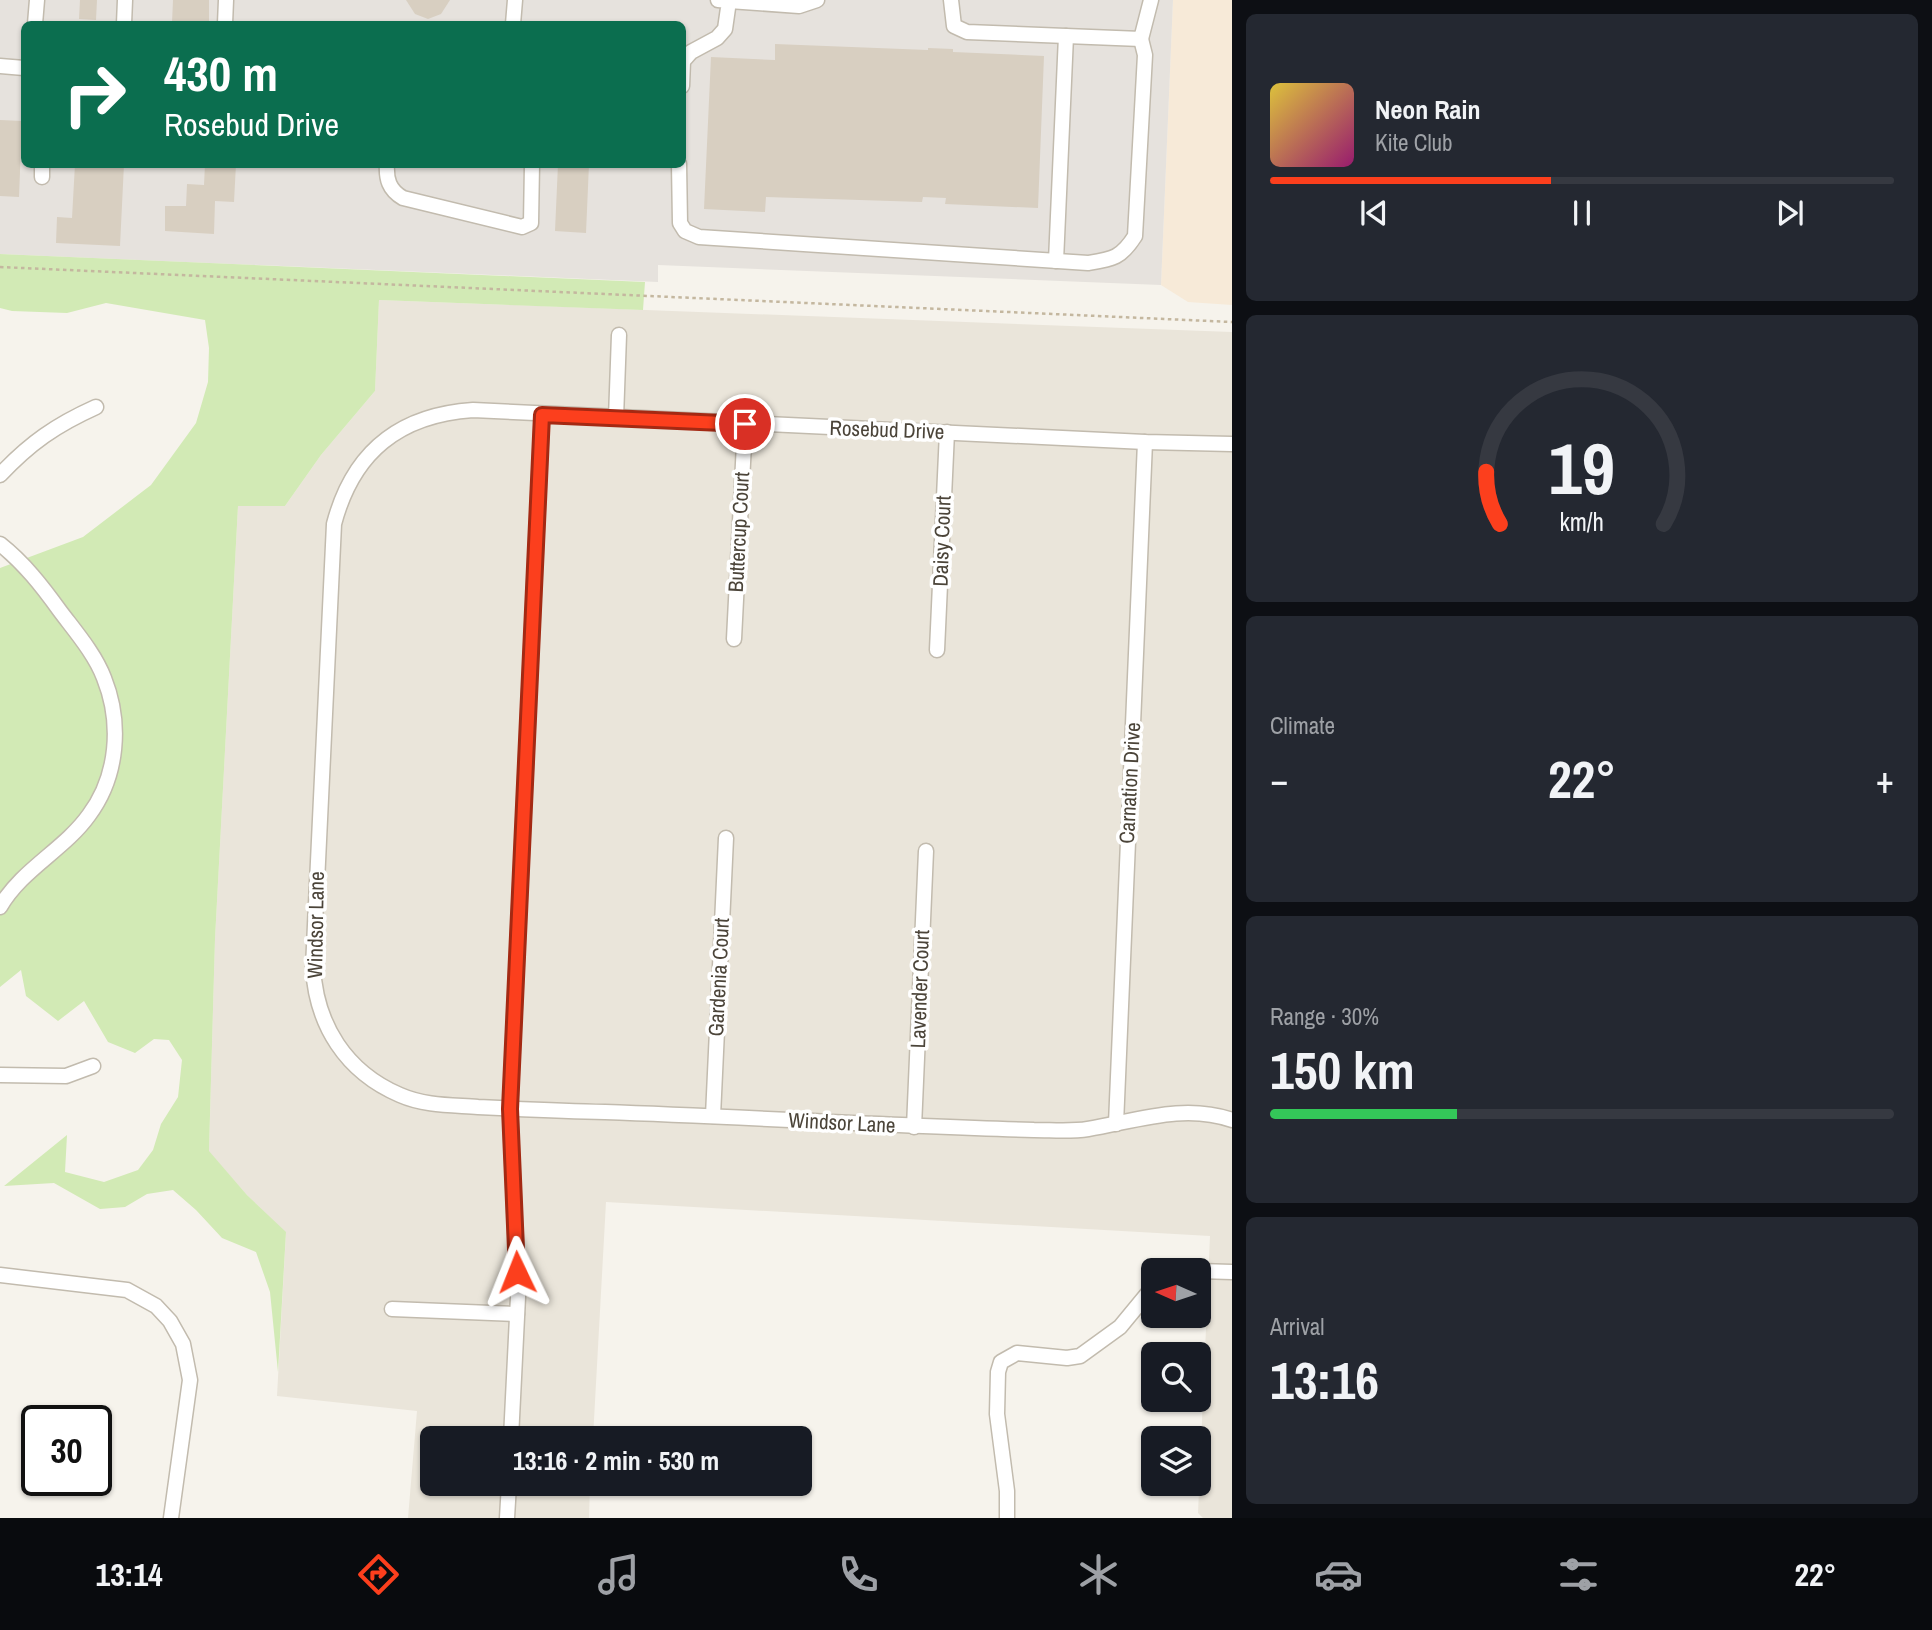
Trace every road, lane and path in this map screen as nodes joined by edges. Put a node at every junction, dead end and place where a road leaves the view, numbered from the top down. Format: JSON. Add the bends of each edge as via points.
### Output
{"nodes":[{"id":1,"x":37,"y":0,"type":"edge"},
{"id":2,"x":125,"y":0,"type":"edge"},
{"id":3,"x":226,"y":0,"type":"edge"},
{"id":4,"x":515,"y":0,"type":"edge"},
{"id":5,"x":718,"y":0,"type":"edge"},
{"id":6,"x":817,"y":0,"type":"edge"},
{"id":7,"x":950,"y":0,"type":"edge"},
{"id":8,"x":1151,"y":0,"type":"edge"},
{"id":9,"x":729,"y":1,"type":"edge"},
{"id":10,"x":35,"y":21,"type":"edge"},
{"id":11,"x":124,"y":21,"type":"edge"},
{"id":12,"x":225,"y":21,"type":"edge"},
{"id":13,"x":513,"y":21,"type":"edge"},
{"id":14,"x":1066,"y":36,"type":"junction"},
{"id":15,"x":1141,"y":39,"type":"junction"},
{"id":16,"x":686,"y":58,"type":"edge"},
{"id":17,"x":0,"y":66,"type":"edge"},
{"id":18,"x":21,"y":68,"type":"edge"},
{"id":19,"x":387,"y":168,"type":"edge"},
{"id":20,"x":532,"y":168,"type":"edge"},
{"id":21,"x":680,"y":168,"type":"edge"},
{"id":22,"x":1056,"y":261,"type":"junction"},
{"id":23,"x":0,"y":267,"type":"edge"},
{"id":24,"x":1232,"y":322,"type":"edge"},
{"id":25,"x":619,"y":335,"type":"dead end"},
{"id":26,"x":96,"y":407,"type":"dead end"},
{"id":27,"x":542,"y":415,"type":"junction"},
{"id":28,"x":616,"y":418,"type":"junction"},
{"id":29,"x":745,"y":424,"type":"junction"},
{"id":30,"x":947,"y":432,"type":"junction"},
{"id":31,"x":1145,"y":442,"type":"junction"},
{"id":32,"x":1232,"y":444,"type":"edge"},
{"id":33,"x":0,"y":475,"type":"edge"},
{"id":34,"x":0,"y":544,"type":"edge"},
{"id":35,"x":734,"y":639,"type":"dead end"},
{"id":36,"x":937,"y":650,"type":"dead end"},
{"id":37,"x":726,"y":838,"type":"dead end"},
{"id":38,"x":926,"y":851,"type":"dead end"},
{"id":39,"x":0,"y":906,"type":"edge"},
{"id":40,"x":93,"y":1066,"type":"dead end"},
{"id":41,"x":0,"y":1075,"type":"edge"},
{"id":42,"x":510,"y":1109,"type":"junction"},
{"id":43,"x":713,"y":1116,"type":"junction"},
{"id":44,"x":1232,"y":1120,"type":"edge"},
{"id":45,"x":1115,"y":1124,"type":"junction"},
{"id":46,"x":914,"y":1126,"type":"junction"},
{"id":47,"x":1211,"y":1271,"type":"edge"},
{"id":48,"x":1232,"y":1272,"type":"edge"},
{"id":49,"x":0,"y":1275,"type":"edge"},
{"id":50,"x":1141,"y":1302,"type":"edge"},
{"id":51,"x":393,"y":1309,"type":"dead end"},
{"id":52,"x":517,"y":1314,"type":"junction"},
{"id":53,"x":512,"y":1426,"type":"edge"},
{"id":54,"x":508,"y":1496,"type":"edge"},
{"id":55,"x":171,"y":1518,"type":"edge"},
{"id":56,"x":507,"y":1518,"type":"edge"},
{"id":57,"x":1007,"y":1518,"type":"edge"}],
"edges":[{"from":1,"to":10,"type":"street"},
{"from":2,"to":11,"type":"street"},
{"from":3,"to":12,"type":"street"},
{"from":4,"to":13,"type":"street"},
{"from":5,"to":9,"type":"street"},
{"from":6,"to":9,"type":"street","via":[[799,6]]},
{"from":7,"to":14,"type":"street","via":[[954,26],[967,32]]},
{"from":8,"to":15,"type":"street"},
{"from":9,"to":16,"type":"street","via":[[725,29]]},
{"from":14,"to":15,"type":"street"},
{"from":14,"to":22,"type":"street"},
{"from":15,"to":22,"type":"street","via":[[1145,55],[1135,236],[1113,259]]},
{"from":17,"to":18,"type":"street"},
{"from":19,"to":20,"type":"street","via":[[390,186],[403,198],[522,227],[531,223]]},
{"from":21,"to":22,"type":"street","via":[[680,223],[699,237]]},
{"from":23,"to":24,"type":"path"},
{"from":25,"to":28,"type":"street"},
{"from":26,"to":33,"type":"street","via":[[35,440]]},
{"from":27,"to":28,"type":"street","name":"Rosebud Drive"},
{"from":27,"to":42,"type":"street"},
{"from":27,"to":42,"type":"street","name":"Windsor Lane","via":[[473,410],[409,424],[377,448],[345,493],[334,524],[313,967],[319,1008],[333,1039],[358,1070],[417,1101]]},
{"from":28,"to":29,"type":"street","name":"Rosebud Drive"},
{"from":29,"to":30,"type":"street","name":"Rosebud Drive"},
{"from":29,"to":35,"type":"street","name":"Buttercup Court"},
{"from":30,"to":31,"type":"street","name":"Rosebud Drive"},
{"from":30,"to":36,"type":"street","name":"Daisy Court"},
{"from":31,"to":32,"type":"street","name":"Rosebud Drive"},
{"from":31,"to":45,"type":"street","name":"Carnation Drive"},
{"from":34,"to":39,"type":"street","via":[[34,576],[95,661],[104,677],[115,731],[111,768],[99,801]]},
{"from":37,"to":43,"type":"street","name":"Gardenia Court"},
{"from":38,"to":46,"type":"street","name":"Lavender Court"},
{"from":40,"to":41,"type":"street","via":[[66,1076]]},
{"from":42,"to":43,"type":"street","name":"Windsor Lane"},
{"from":42,"to":52,"type":"street"},
{"from":43,"to":46,"type":"street","name":"Windsor Lane"},
{"from":44,"to":45,"type":"street","name":"Windsor Lane","via":[[1204,1112]]},
{"from":45,"to":46,"type":"street","name":"Windsor Lane","via":[[1071,1131]]},
{"from":47,"to":48,"type":"street"},
{"from":49,"to":55,"type":"street","via":[[127,1290],[156,1306],[170,1321],[183,1344],[190,1380]]},
{"from":50,"to":57,"type":"street","via":[[1120,1327],[1080,1356],[1017,1353],[1001,1362],[997,1414]]},
{"from":51,"to":52,"type":"street"},
{"from":52,"to":53,"type":"street"},
{"from":54,"to":56,"type":"street"}]}
